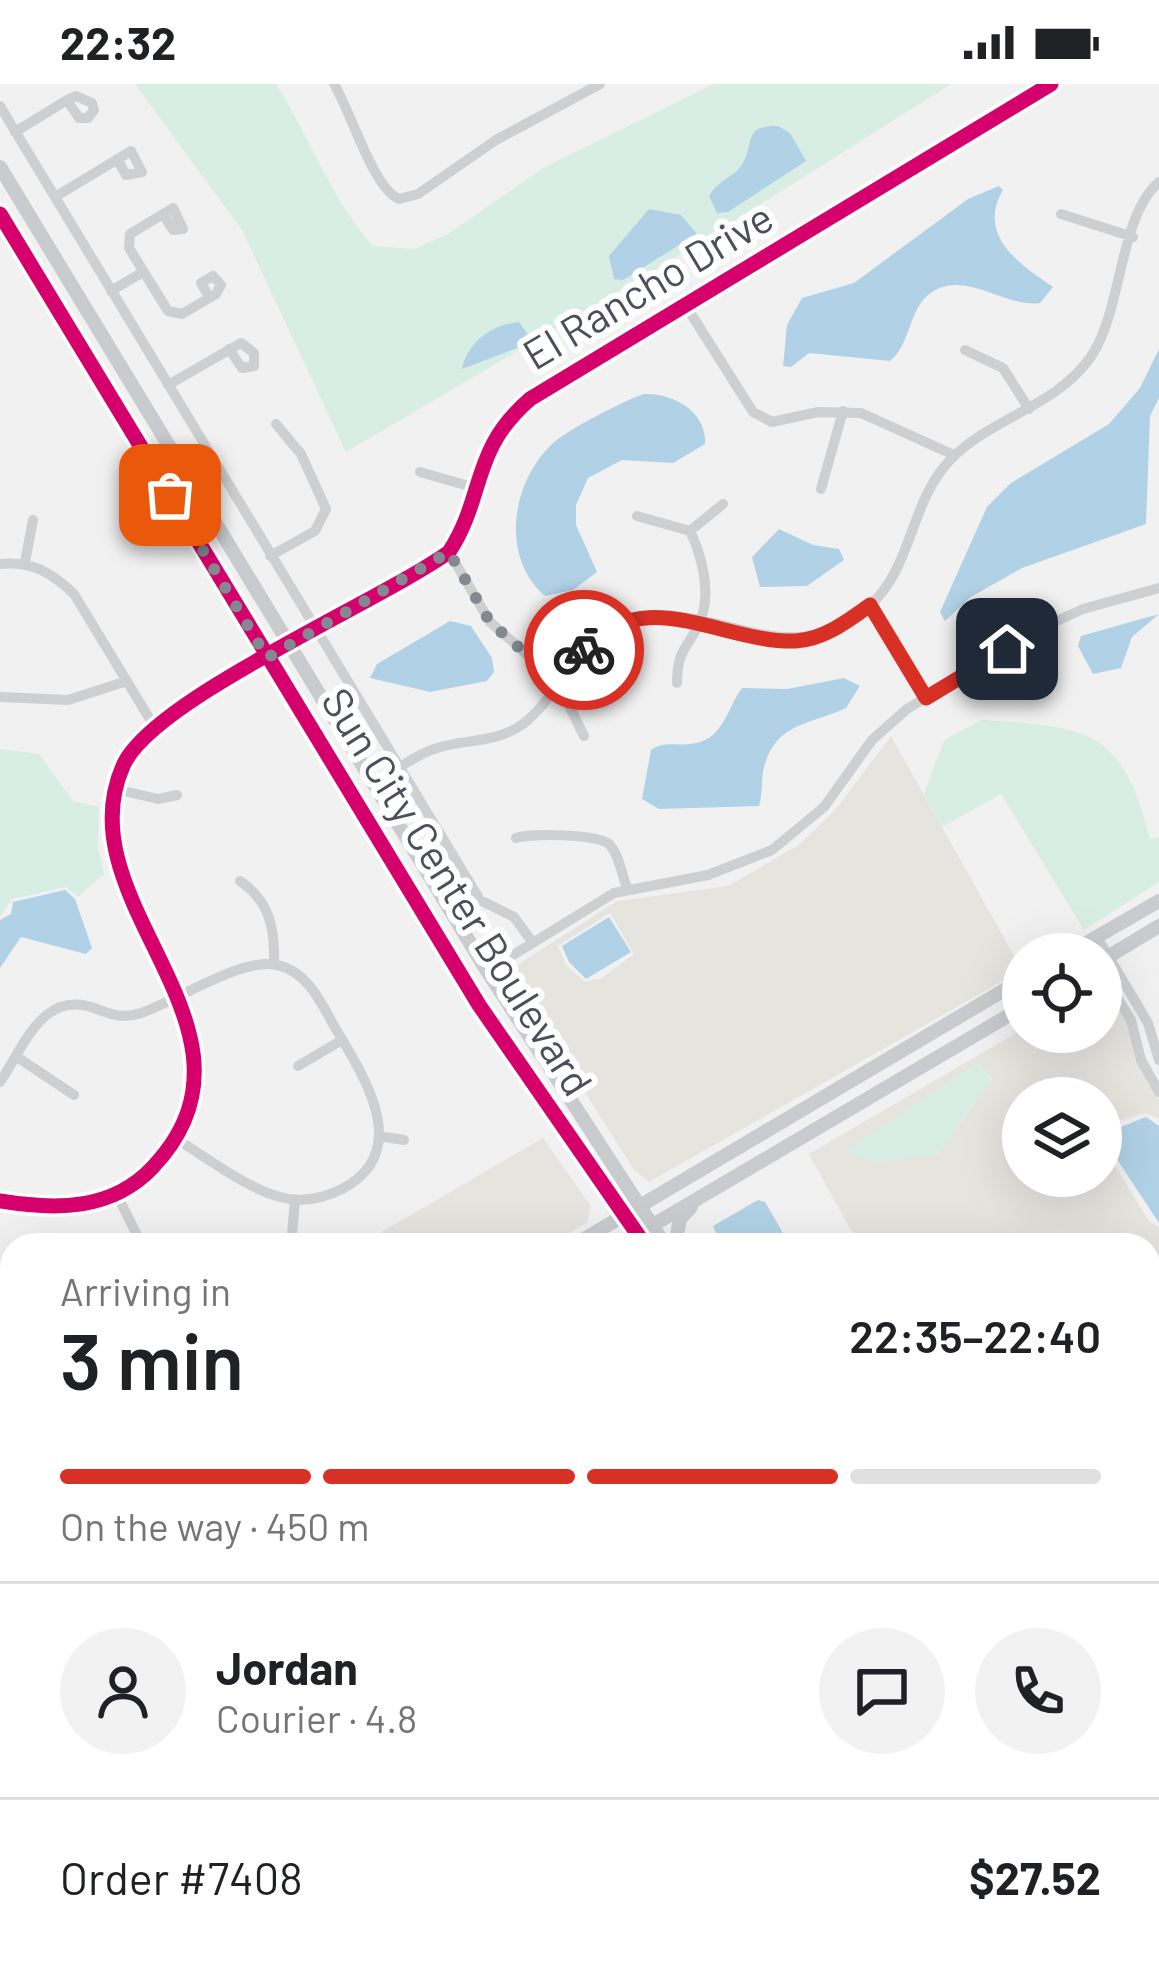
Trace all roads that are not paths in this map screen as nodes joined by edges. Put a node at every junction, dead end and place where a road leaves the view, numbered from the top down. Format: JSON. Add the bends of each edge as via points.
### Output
{"nodes":[{"id":1,"x":334,"y":84,"type":"edge"},
{"id":2,"x":562,"y":84,"type":"edge"},
{"id":3,"x":599,"y":84,"type":"edge"},
{"id":4,"x":1052,"y":84,"type":"edge"},
{"id":5,"x":569,"y":98,"type":"junction"},
{"id":6,"x":67,"y":100,"type":"dead end"},
{"id":7,"x":0,"y":106,"type":"edge"},
{"id":8,"x":15,"y":132,"type":"junction"},
{"id":9,"x":117,"y":159,"type":"dead end"},
{"id":10,"x":0,"y":166,"type":"edge"},
{"id":11,"x":1159,"y":182,"type":"edge"},
{"id":12,"x":0,"y":187,"type":"edge"},
{"id":13,"x":55,"y":196,"type":"junction"},
{"id":14,"x":0,"y":214,"type":"edge"},
{"id":15,"x":163,"y":214,"type":"dead end"},
{"id":16,"x":1061,"y":214,"type":"dead end"},
{"id":17,"x":1132,"y":237,"type":"junction"},
{"id":18,"x":60,"y":266,"type":"junction"},
{"id":19,"x":143,"y":272,"type":"junction"},
{"id":20,"x":111,"y":291,"type":"junction"},
{"id":21,"x":208,"y":295,"type":"dead end"},
{"id":22,"x":686,"y":305,"type":"junction"},
{"id":23,"x":230,"y":350,"type":"dead end"},
{"id":24,"x":965,"y":350,"type":"dead end"},
{"id":25,"x":168,"y":385,"type":"junction"},
{"id":26,"x":1029,"y":409,"type":"junction"},
{"id":27,"x":843,"y":411,"type":"junction"},
{"id":28,"x":277,"y":424,"type":"dead end"},
{"id":29,"x":954,"y":455,"type":"junction"},
{"id":30,"x":420,"y":472,"type":"dead end"},
{"id":31,"x":472,"y":487,"type":"junction"},
{"id":32,"x":821,"y":489,"type":"dead end"},
{"id":33,"x":723,"y":504,"type":"dead end"},
{"id":34,"x":637,"y":516,"type":"dead end"},
{"id":35,"x":33,"y":520,"type":"dead end"},
{"id":36,"x":690,"y":531,"type":"junction"},
{"id":37,"x":449,"y":552,"type":"junction"},
{"id":38,"x":270,"y":556,"type":"junction"},
{"id":39,"x":25,"y":562,"type":"junction"},
{"id":40,"x":0,"y":563,"type":"edge"},
{"id":41,"x":1159,"y":588,"type":"edge"},
{"id":42,"x":870,"y":605,"type":"junction"},
{"id":43,"x":700,"y":621,"type":"junction"},
{"id":44,"x":316,"y":632,"type":"junction"},
{"id":45,"x":290,"y":647,"type":"junction"},
{"id":46,"x":267,"y":658,"type":"junction"},
{"id":47,"x":127,"y":681,"type":"junction"},
{"id":48,"x":557,"y":681,"type":"junction"},
{"id":49,"x":677,"y":683,"type":"dead end"},
{"id":50,"x":0,"y":698,"type":"edge"},
{"id":51,"x":926,"y":698,"type":"junction"},
{"id":52,"x":154,"y":726,"type":"junction"},
{"id":53,"x":584,"y":736,"type":"dead end"},
{"id":54,"x":397,"y":769,"type":"junction"},
{"id":55,"x":115,"y":789,"type":"junction"},
{"id":56,"x":177,"y":795,"type":"dead end"},
{"id":57,"x":516,"y":838,"type":"dead end"},
{"id":58,"x":397,"y":871,"type":"junction"},
{"id":59,"x":240,"y":881,"type":"dead end"},
{"id":60,"x":627,"y":888,"type":"junction"},
{"id":61,"x":1159,"y":901,"type":"edge"},
{"id":62,"x":1159,"y":926,"type":"edge"},
{"id":63,"x":1110,"y":933,"type":"edge"},
{"id":64,"x":532,"y":943,"type":"junction"},
{"id":65,"x":1122,"y":951,"type":"edge"},
{"id":66,"x":274,"y":964,"type":"junction"},
{"id":67,"x":487,"y":970,"type":"junction"},
{"id":68,"x":1122,"y":988,"type":"edge"},
{"id":69,"x":1002,"y":992,"type":"edge"},
{"id":70,"x":178,"y":999,"type":"junction"},
{"id":71,"x":1122,"y":1001,"type":"edge"},
{"id":72,"x":1002,"y":1019,"type":"edge"},
{"id":73,"x":343,"y":1040,"type":"junction"},
{"id":74,"x":17,"y":1057,"type":"junction"},
{"id":75,"x":1159,"y":1060,"type":"edge"},
{"id":76,"x":298,"y":1066,"type":"dead end"},
{"id":77,"x":0,"y":1082,"type":"edge"},
{"id":78,"x":1159,"y":1092,"type":"edge"},
{"id":79,"x":74,"y":1095,"type":"dead end"},
{"id":80,"x":379,"y":1136,"type":"junction"},
{"id":81,"x":176,"y":1139,"type":"junction"},
{"id":82,"x":404,"y":1140,"type":"dead end"},
{"id":83,"x":601,"y":1183,"type":"junction"},
{"id":84,"x":117,"y":1195,"type":"junction"},
{"id":85,"x":0,"y":1201,"type":"edge"},
{"id":86,"x":295,"y":1201,"type":"junction"},
{"id":87,"x":696,"y":1201,"type":"junction"},
{"id":88,"x":631,"y":1211,"type":"junction"},
{"id":89,"x":652,"y":1226,"type":"junction"},
{"id":90,"x":136,"y":1233,"type":"edge"},
{"id":91,"x":292,"y":1233,"type":"edge"},
{"id":92,"x":587,"y":1233,"type":"edge"},
{"id":93,"x":594,"y":1233,"type":"edge"},
{"id":94,"x":639,"y":1233,"type":"edge"},
{"id":95,"x":646,"y":1233,"type":"edge"},
{"id":96,"x":657,"y":1233,"type":"edge"},
{"id":97,"x":677,"y":1233,"type":"edge"}],
"edges":[{"from":1,"to":5,"type":"street","via":[[380,185],[399,199]]},
{"from":2,"to":5,"type":"street"},
{"from":3,"to":5,"type":"street"},
{"from":4,"to":22,"type":"street","name":"El Rancho Drive"},
{"from":6,"to":8,"type":"street"},
{"from":7,"to":8,"type":"street"},
{"from":8,"to":13,"type":"street"},
{"from":9,"to":13,"type":"street"},
{"from":10,"to":18,"type":"main road","name":"Sun City Center Boulevard"},
{"from":11,"to":17,"type":"street"},
{"from":12,"to":18,"type":"main road"},
{"from":13,"to":20,"type":"street"},
{"from":14,"to":46,"type":"main road","name":"Sun City Center Boulevard"},
{"from":15,"to":19,"type":"street","via":[[127,240]]},
{"from":16,"to":17,"type":"street"},
{"from":17,"to":26,"type":"street","via":[[1105,332],[1073,378]]},
{"from":18,"to":45,"type":"main road","name":"Sun City Center Boulevard"},
{"from":19,"to":20,"type":"street"},
{"from":19,"to":21,"type":"street","via":[[173,314]]},
{"from":20,"to":25,"type":"street"},
{"from":22,"to":27,"type":"street","via":[[753,412],[772,422]]},
{"from":22,"to":31,"type":"street","name":"El Rancho Drive","via":[[530,399],[496,432]]},
{"from":23,"to":25,"type":"street"},
{"from":24,"to":26,"type":"street","via":[[1003,368]]},
{"from":25,"to":38,"type":"street"},
{"from":26,"to":29,"type":"street"},
{"from":27,"to":29,"type":"street"},
{"from":27,"to":32,"type":"street"},
{"from":28,"to":38,"type":"street","via":[[326,509],[315,531]]},
{"from":29,"to":42,"type":"street","via":[[923,496],[898,570]]},
{"from":30,"to":31,"type":"street"},
{"from":31,"to":37,"type":"street","name":"El Rancho Drive"},
{"from":33,"to":36,"type":"street"},
{"from":34,"to":36,"type":"street"},
{"from":35,"to":39,"type":"street"},
{"from":36,"to":43,"type":"street","via":[[704,574]]},
{"from":37,"to":44,"type":"street"},
{"from":37,"to":48,"type":"street","via":[[490,622]]},
{"from":38,"to":44,"type":"street"},
{"from":39,"to":40,"type":"street"},
{"from":39,"to":47,"type":"street","via":[[74,594]]},
{"from":41,"to":51,"type":"street","via":[[1039,629]]},
{"from":42,"to":43,"type":"street","via":[[838,628],[796,641]]},
{"from":42,"to":51,"type":"street"},
{"from":43,"to":48,"type":"street","via":[[631,620],[592,641]]},
{"from":43,"to":49,"type":"street","via":[[680,647]]},
{"from":44,"to":45,"type":"street"},
{"from":44,"to":54,"type":"street"},
{"from":45,"to":46,"type":"street"},
{"from":45,"to":67,"type":"main road","name":"Sun City Center Boulevard"},
{"from":46,"to":52,"type":"street"},
{"from":46,"to":58,"type":"main road","name":"Sun City Center Boulevard"},
{"from":47,"to":50,"type":"street","via":[[68,700]]},
{"from":47,"to":52,"type":"street"},
{"from":48,"to":53,"type":"street"},
{"from":48,"to":54,"type":"street","via":[[503,736],[432,748]]},
{"from":51,"to":60,"type":"street","via":[[882,730],[824,807],[772,850],[708,875]]},
{"from":52,"to":55,"type":"street","via":[[134,746]]},
{"from":54,"to":64,"type":"street","via":[[480,900],[514,916]]},
{"from":55,"to":56,"type":"street"},
{"from":55,"to":70,"type":"street","via":[[117,854]]},
{"from":57,"to":60,"type":"street","via":[[536,831],[601,839],[613,848]]},
{"from":58,"to":67,"type":"main road","via":[[470,974]]},
{"from":58,"to":83,"type":"main road","name":"Sun City Center Boulevard"},
{"from":59,"to":66,"type":"street","via":[[259,893],[271,919]]},
{"from":60,"to":64,"type":"street"},
{"from":61,"to":63,"type":"main road"},
{"from":62,"to":65,"type":"main road"},
{"from":64,"to":67,"type":"street"},
{"from":66,"to":70,"type":"street"},
{"from":66,"to":73,"type":"street","via":[[309,984]]},
{"from":67,"to":88,"type":"main road","name":"Sun City Center Boulevard"},
{"from":68,"to":75,"type":"street","via":[[1148,1023]]},
{"from":69,"to":88,"type":"main road"},
{"from":70,"to":74,"type":"street","via":[[128,1017],[75,1002],[57,1006],[40,1017]]},
{"from":70,"to":81,"type":"street","via":[[196,1067]]},
{"from":71,"to":78,"type":"street"},
{"from":72,"to":87,"type":"main road"},
{"from":73,"to":76,"type":"street"},
{"from":73,"to":80,"type":"street","via":[[375,1095]]},
{"from":74,"to":77,"type":"street"},
{"from":74,"to":79,"type":"street"},
{"from":80,"to":82,"type":"street"},
{"from":80,"to":86,"type":"street","via":[[349,1185]]},
{"from":81,"to":84,"type":"street"},
{"from":81,"to":86,"type":"street"},
{"from":83,"to":88,"type":"main road","name":"Sun City Center Boulevard"},
{"from":83,"to":92,"type":"main road","via":[[609,1210]]},
{"from":84,"to":85,"type":"street","via":[[47,1208]]},
{"from":84,"to":90,"type":"street"},
{"from":86,"to":91,"type":"street"},
{"from":87,"to":89,"type":"main road"},
{"from":87,"to":97,"type":"main road"},
{"from":88,"to":89,"type":"main road"},
{"from":88,"to":93,"type":"main road"},
{"from":88,"to":94,"type":"main road","name":"Sun City Center Boulevard"},
{"from":89,"to":95,"type":"main road"},
{"from":89,"to":96,"type":"main road"}]}
